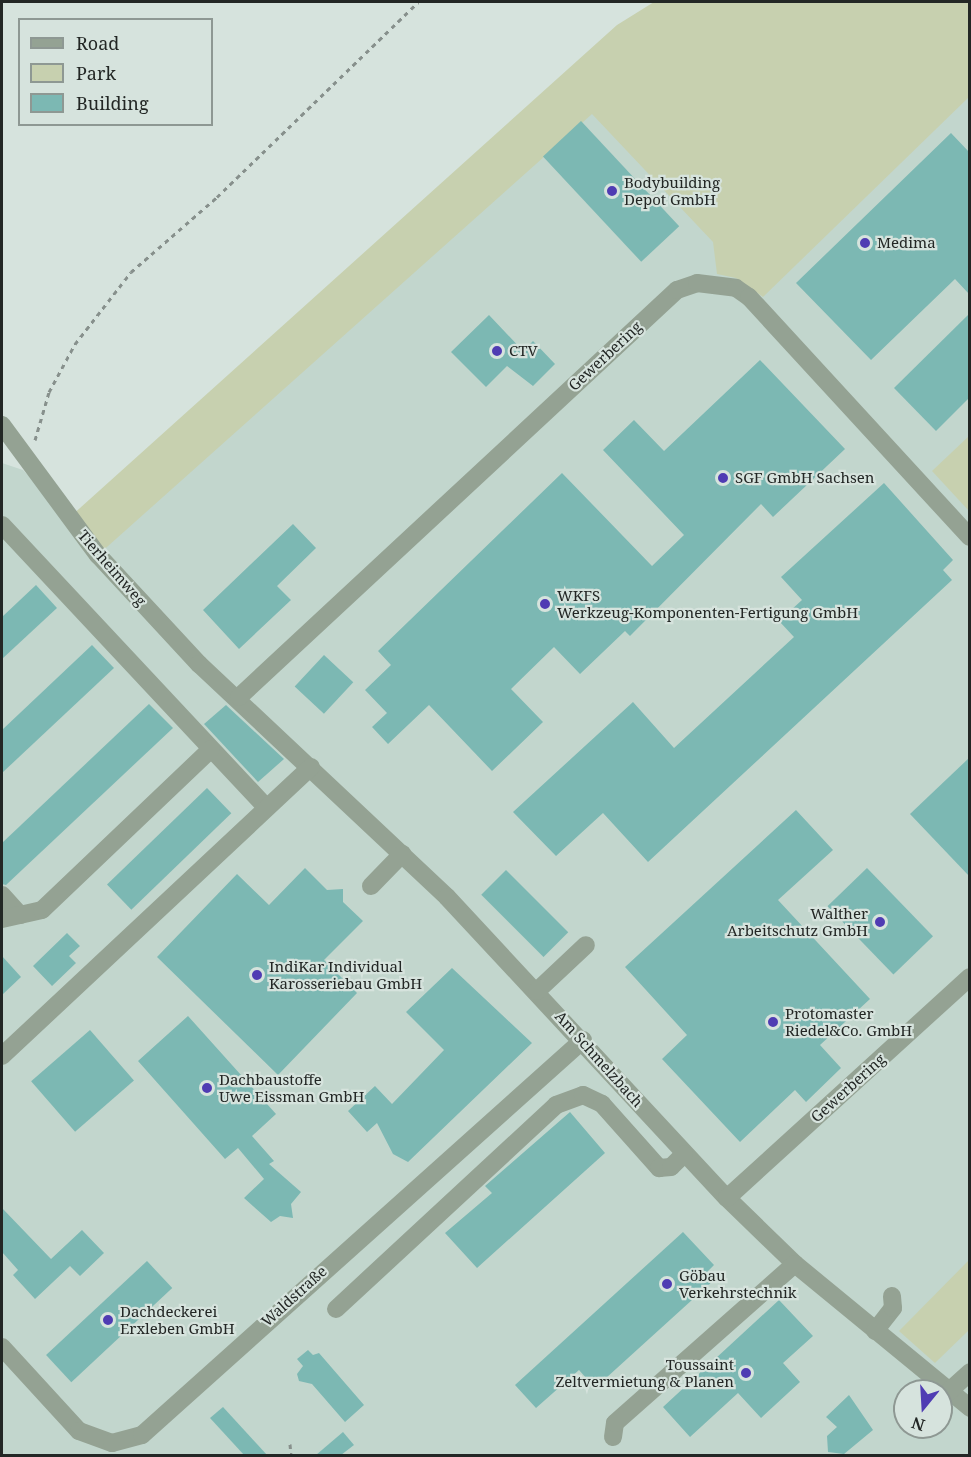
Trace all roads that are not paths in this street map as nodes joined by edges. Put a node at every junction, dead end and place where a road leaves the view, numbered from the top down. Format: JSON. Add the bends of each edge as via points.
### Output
{"nodes":[{"id":1,"x":2,"y":424,"type":"edge"},
{"id":2,"x":2,"y":525,"type":"edge"},
{"id":3,"x":969,"y":537,"type":"edge"},
{"id":4,"x":239,"y":697,"type":"junction"},
{"id":5,"x":211,"y":749,"type":"junction"},
{"id":6,"x":310,"y":767,"type":"junction"},
{"id":7,"x":266,"y":807,"type":"junction"},
{"id":8,"x":402,"y":855,"type":"junction"},
{"id":9,"x":371,"y":886,"type":"dead end"},
{"id":10,"x":2,"y":895,"type":"edge"},
{"id":11,"x":20,"y":915,"type":"junction"},
{"id":12,"x":2,"y":919,"type":"edge"},
{"id":13,"x":585,"y":945,"type":"dead end"},
{"id":14,"x":969,"y":977,"type":"edge"},
{"id":15,"x":537,"y":991,"type":"junction"},
{"id":16,"x":583,"y":1040,"type":"junction"},
{"id":17,"x":2,"y":1056,"type":"edge"},
{"id":18,"x":684,"y":1154,"type":"junction"},
{"id":19,"x":727,"y":1198,"type":"junction"},
{"id":20,"x":795,"y":1264,"type":"junction"},
{"id":21,"x":892,"y":1296,"type":"dead end"},
{"id":22,"x":336,"y":1309,"type":"dead end"},
{"id":23,"x":875,"y":1331,"type":"junction"},
{"id":24,"x":2,"y":1347,"type":"edge"},
{"id":25,"x":969,"y":1372,"type":"edge"},
{"id":26,"x":931,"y":1379,"type":"edge"},
{"id":27,"x":953,"y":1387,"type":"edge"},
{"id":28,"x":953,"y":1397,"type":"edge"},
{"id":29,"x":969,"y":1408,"type":"edge"},
{"id":30,"x":613,"y":1437,"type":"dead end"}],
"edges":[{"from":1,"to":4,"type":"street","name":"Tierheimweg","via":[[98,555],[199,664]]},
{"from":2,"to":5,"type":"street"},
{"from":3,"to":4,"type":"street","name":"Gewerbering","via":[[749,297],[736,288],[697,283],[677,290]]},
{"from":4,"to":6,"type":"street","name":"Am Schmelzbach"},
{"from":5,"to":7,"type":"street"},
{"from":5,"to":11,"type":"street","via":[[42,910]]},
{"from":6,"to":7,"type":"street"},
{"from":6,"to":8,"type":"street","name":"Am Schmelzbach"},
{"from":7,"to":17,"type":"street"},
{"from":8,"to":9,"type":"street"},
{"from":8,"to":15,"type":"street","name":"Am Schmelzbach","via":[[453,891]]},
{"from":10,"to":11,"type":"street"},
{"from":11,"to":12,"type":"street"},
{"from":13,"to":15,"type":"street"},
{"from":14,"to":19,"type":"street","name":"Gewerbering"},
{"from":15,"to":16,"type":"street","name":"Am Schmelzbach"},
{"from":16,"to":18,"type":"street","name":"Am Schmelzbach"},
{"from":16,"to":24,"type":"street","name":"Waldstraße","via":[[142,1435],[112,1443],[79,1431]]},
{"from":18,"to":19,"type":"street","name":"Am Schmelzbach"},
{"from":18,"to":22,"type":"street","via":[[670,1167],[659,1168],[602,1104],[584,1095],[556,1105]]},
{"from":19,"to":20,"type":"street","name":"Am Schmelzbach"},
{"from":20,"to":23,"type":"street","name":"Am Schmelzbach"},
{"from":20,"to":30,"type":"street","via":[[615,1423]]},
{"from":21,"to":23,"type":"street","via":[[893,1308]]},
{"from":23,"to":26,"type":"street","name":"Am Schmelzbach"},
{"from":25,"to":27,"type":"street"},
{"from":28,"to":29,"type":"street","name":"Am Schmelzbach"}]}
